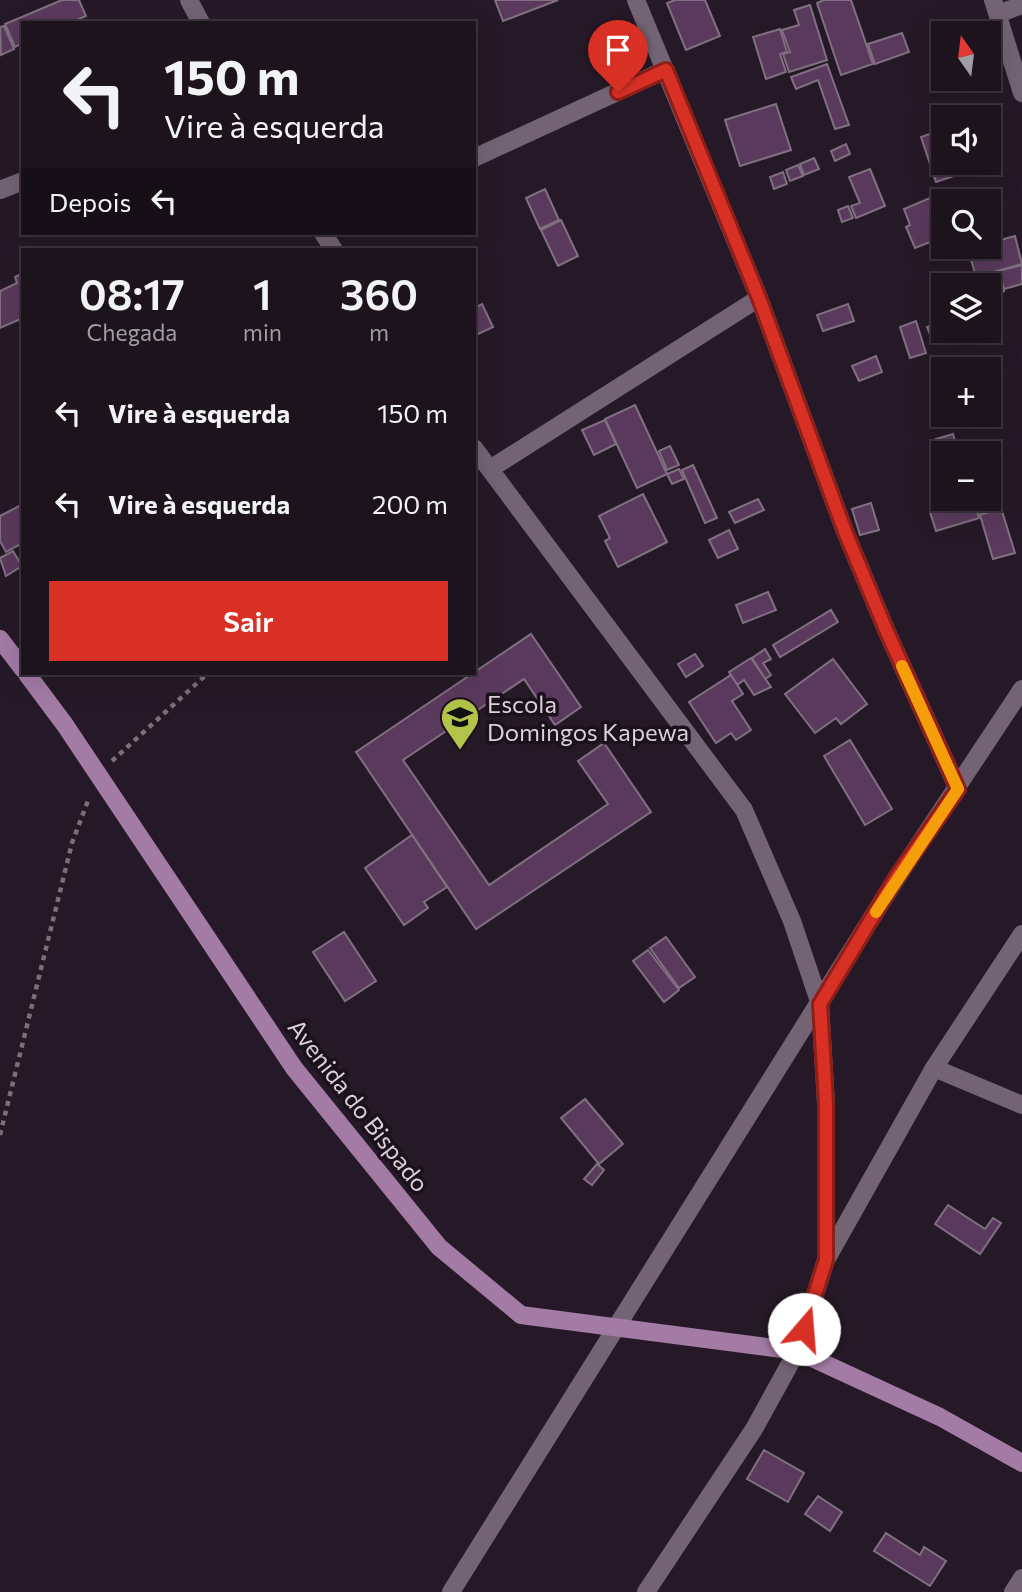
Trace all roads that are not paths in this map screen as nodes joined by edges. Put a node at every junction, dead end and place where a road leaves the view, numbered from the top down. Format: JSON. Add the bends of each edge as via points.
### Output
{"nodes":[{"id":1,"x":189,"y":0,"type":"edge"},
{"id":2,"x":636,"y":0,"type":"edge"},
{"id":3,"x":1022,"y":5,"type":"edge"},
{"id":4,"x":995,"y":7,"type":"edge"},
{"id":5,"x":200,"y":21,"type":"edge"},
{"id":6,"x":666,"y":70,"type":"junction"},
{"id":7,"x":1022,"y":93,"type":"edge"},
{"id":8,"x":476,"y":157,"type":"edge"},
{"id":9,"x":21,"y":182,"type":"edge"},
{"id":10,"x":0,"y":190,"type":"edge"},
{"id":11,"x":759,"y":298,"type":"junction"},
{"id":12,"x":476,"y":451,"type":"edge"},
{"id":13,"x":490,"y":469,"type":"junction"},
{"id":14,"x":0,"y":639,"type":"edge"},
{"id":15,"x":21,"y":666,"type":"edge"},
{"id":16,"x":28,"y":675,"type":"edge"},
{"id":17,"x":1022,"y":689,"type":"edge"},
{"id":18,"x":958,"y":789,"type":"junction"},
{"id":19,"x":1022,"y":934,"type":"edge"},
{"id":20,"x":820,"y":1004,"type":"junction"},
{"id":21,"x":934,"y":1068,"type":"junction"},
{"id":22,"x":1022,"y":1104,"type":"edge"},
{"id":23,"x":826,"y":1260,"type":"junction"},
{"id":24,"x":614,"y":1328,"type":"junction"},
{"id":25,"x":797,"y":1351,"type":"junction"},
{"id":26,"x":1022,"y":1463,"type":"edge"},
{"id":27,"x":1022,"y":1578,"type":"edge"},
{"id":28,"x":451,"y":1592,"type":"edge"},
{"id":29,"x":646,"y":1592,"type":"edge"},
{"id":30,"x":1013,"y":1592,"type":"edge"}],
"edges":[{"from":1,"to":5,"type":"street"},
{"from":2,"to":6,"type":"street"},
{"from":3,"to":4,"type":"street"},
{"from":4,"to":7,"type":"street"},
{"from":6,"to":8,"type":"street"},
{"from":6,"to":11,"type":"street"},
{"from":9,"to":10,"type":"street"},
{"from":11,"to":13,"type":"street"},
{"from":11,"to":18,"type":"street","via":[[844,529]]},
{"from":12,"to":13,"type":"street"},
{"from":13,"to":20,"type":"street","via":[[744,810],[792,921]]},
{"from":14,"to":15,"type":"main road"},
{"from":16,"to":24,"type":"main road","name":"Avenida do Bispado","via":[[294,1068],[439,1247],[521,1315]]},
{"from":17,"to":18,"type":"street"},
{"from":18,"to":20,"type":"street","via":[[896,878]]},
{"from":19,"to":21,"type":"street"},
{"from":20,"to":23,"type":"street","via":[[826,1103]]},
{"from":20,"to":24,"type":"street"},
{"from":21,"to":22,"type":"street"},
{"from":21,"to":23,"type":"street"},
{"from":23,"to":25,"type":"street"},
{"from":24,"to":25,"type":"main road","name":"Avenida do Bispado"},
{"from":24,"to":28,"type":"street"},
{"from":25,"to":26,"type":"main road","name":"Avenida do Bispado","via":[[940,1417]]},
{"from":25,"to":29,"type":"street","via":[[754,1429]]},
{"from":27,"to":30,"type":"street"}]}
